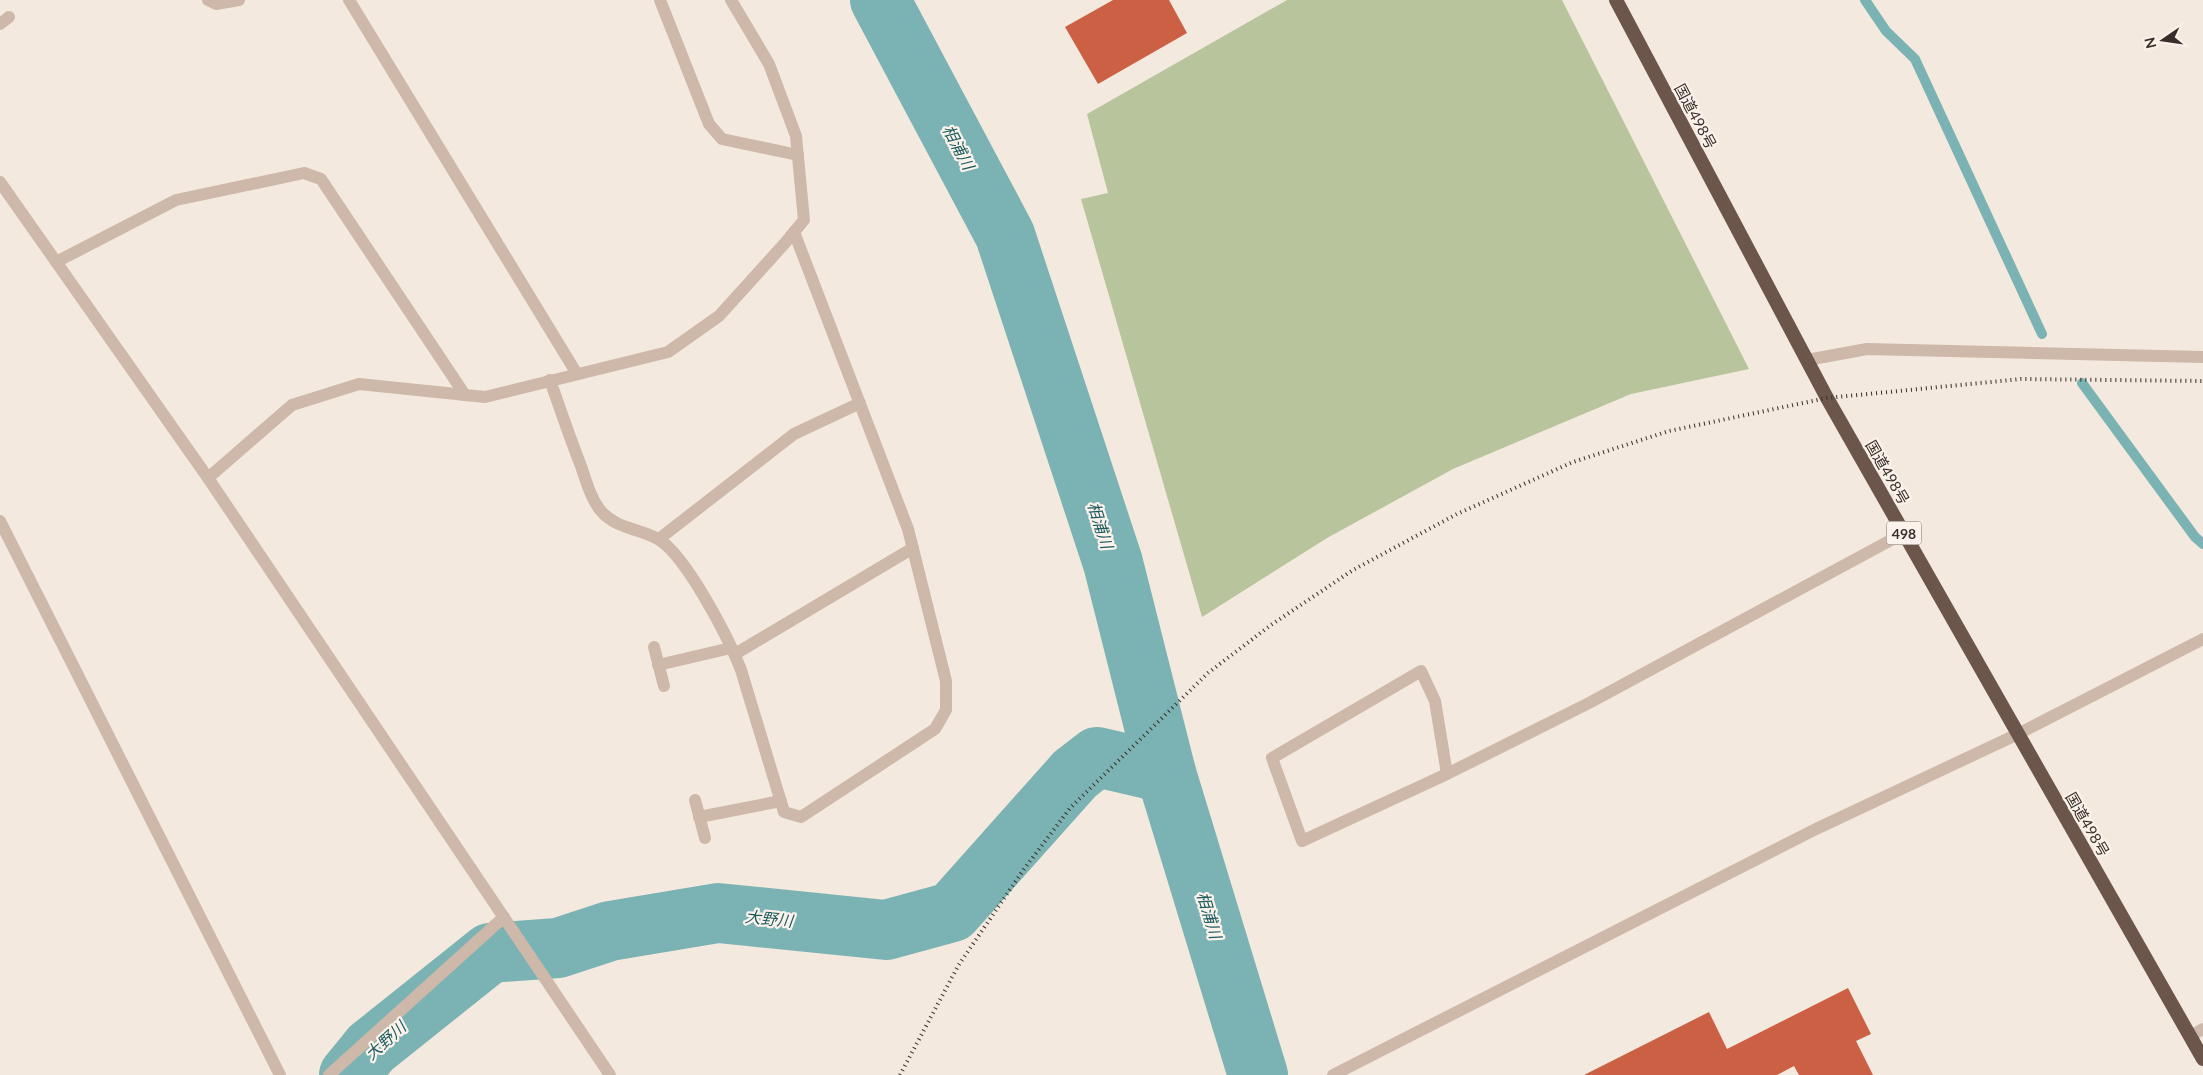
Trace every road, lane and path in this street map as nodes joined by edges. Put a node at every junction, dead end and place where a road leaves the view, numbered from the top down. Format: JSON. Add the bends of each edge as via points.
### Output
{"nodes":[{"id":1,"x":208,"y":0,"type":"edge"},
{"id":2,"x":239,"y":0,"type":"edge"},
{"id":3,"x":349,"y":0,"type":"edge"},
{"id":4,"x":660,"y":0,"type":"edge"},
{"id":5,"x":731,"y":0,"type":"edge"},
{"id":6,"x":1616,"y":0,"type":"edge"},
{"id":7,"x":798,"y":155,"type":"junction"},
{"id":8,"x":0,"y":182,"type":"edge"},
{"id":9,"x":794,"y":232,"type":"junction"},
{"id":10,"x":56,"y":262,"type":"junction"},
{"id":11,"x":2203,"y":357,"type":"edge"},
{"id":12,"x":1807,"y":360,"type":"junction"},
{"id":13,"x":577,"y":374,"type":"junction"},
{"id":14,"x":550,"y":380,"type":"junction"},
{"id":15,"x":465,"y":394,"type":"junction"},
{"id":16,"x":860,"y":402,"type":"junction"},
{"id":17,"x":208,"y":478,"type":"junction"},
{"id":18,"x":0,"y":521,"type":"edge"},
{"id":19,"x":1904,"y":533,"type":"junction"},
{"id":20,"x":659,"y":540,"type":"junction"},
{"id":21,"x":913,"y":548,"type":"junction"},
{"id":22,"x":2203,"y":639,"type":"edge"},
{"id":23,"x":654,"y":647,"type":"dead end"},
{"id":24,"x":733,"y":651,"type":"junction"},
{"id":25,"x":658,"y":665,"type":"junction"},
{"id":26,"x":664,"y":686,"type":"dead end"},
{"id":27,"x":2018,"y":734,"type":"junction"},
{"id":28,"x":1447,"y":774,"type":"junction"},
{"id":29,"x":695,"y":800,"type":"dead end"},
{"id":30,"x":781,"y":801,"type":"junction"},
{"id":31,"x":699,"y":817,"type":"junction"},
{"id":32,"x":705,"y":838,"type":"dead end"},
{"id":33,"x":504,"y":916,"type":"junction"},
{"id":34,"x":2203,"y":1028,"type":"edge"},
{"id":35,"x":2190,"y":1036,"type":"junction"},
{"id":36,"x":2203,"y":1059,"type":"edge"},
{"id":37,"x":280,"y":1075,"type":"edge"},
{"id":38,"x":329,"y":1075,"type":"edge"},
{"id":39,"x":610,"y":1075,"type":"edge"},
{"id":40,"x":1333,"y":1075,"type":"edge"}],
"edges":[{"from":1,"to":2,"type":"street","via":[[216,4]]},
{"from":3,"to":13,"type":"street"},
{"from":4,"to":7,"type":"street","via":[[708,124],[715,132],[722,139]]},
{"from":5,"to":7,"type":"street","via":[[769,64],[796,136]]},
{"from":6,"to":12,"type":"highway","name":"国道498号","number":"498"},
{"from":7,"to":9,"type":"street","via":[[804,220]]},
{"from":8,"to":10,"type":"street"},
{"from":9,"to":13,"type":"street","via":[[719,316],[668,352]]},
{"from":9,"to":16,"type":"street"},
{"from":10,"to":15,"type":"street","via":[[176,200],[304,173],[321,179]]},
{"from":10,"to":17,"type":"street"},
{"from":11,"to":12,"type":"street","via":[[1867,349]]},
{"from":12,"to":19,"type":"highway","name":"国道498号","number":"498"},
{"from":13,"to":14,"type":"street"},
{"from":14,"to":15,"type":"street","via":[[485,397]]},
{"from":14,"to":20,"type":"street","via":[[590,492],[601,511],[622,527]]},
{"from":15,"to":17,"type":"street","via":[[360,384],[300,402],[292,405]]},
{"from":16,"to":20,"type":"street","via":[[794,434]]},
{"from":16,"to":21,"type":"street"},
{"from":17,"to":33,"type":"street"},
{"from":18,"to":37,"type":"street"},
{"from":19,"to":27,"type":"highway","name":"国道498号","number":"498"},
{"from":19,"to":28,"type":"street","via":[[1589,703]]},
{"from":20,"to":24,"type":"street","via":[[686,568]]},
{"from":21,"to":24,"type":"street"},
{"from":21,"to":30,"type":"street","via":[[946,681],[946,710],[935,729],[801,817],[784,812]]},
{"from":22,"to":27,"type":"street"},
{"from":23,"to":25,"type":"street"},
{"from":24,"to":25,"type":"street"},
{"from":24,"to":30,"type":"street"},
{"from":25,"to":26,"type":"street"},
{"from":27,"to":35,"type":"highway","name":"国道498号","number":"498"},
{"from":27,"to":40,"type":"street","via":[[1816,828]]},
{"from":28,"to":28,"type":"street","via":[[1302,841],[1272,758],[1421,671],[1435,702]]},
{"from":29,"to":31,"type":"street"},
{"from":30,"to":31,"type":"street"},
{"from":31,"to":32,"type":"street"},
{"from":33,"to":38,"type":"street"},
{"from":33,"to":39,"type":"street"},
{"from":34,"to":35,"type":"street"},
{"from":35,"to":36,"type":"highway","name":"国道498号","number":"498"}]}
